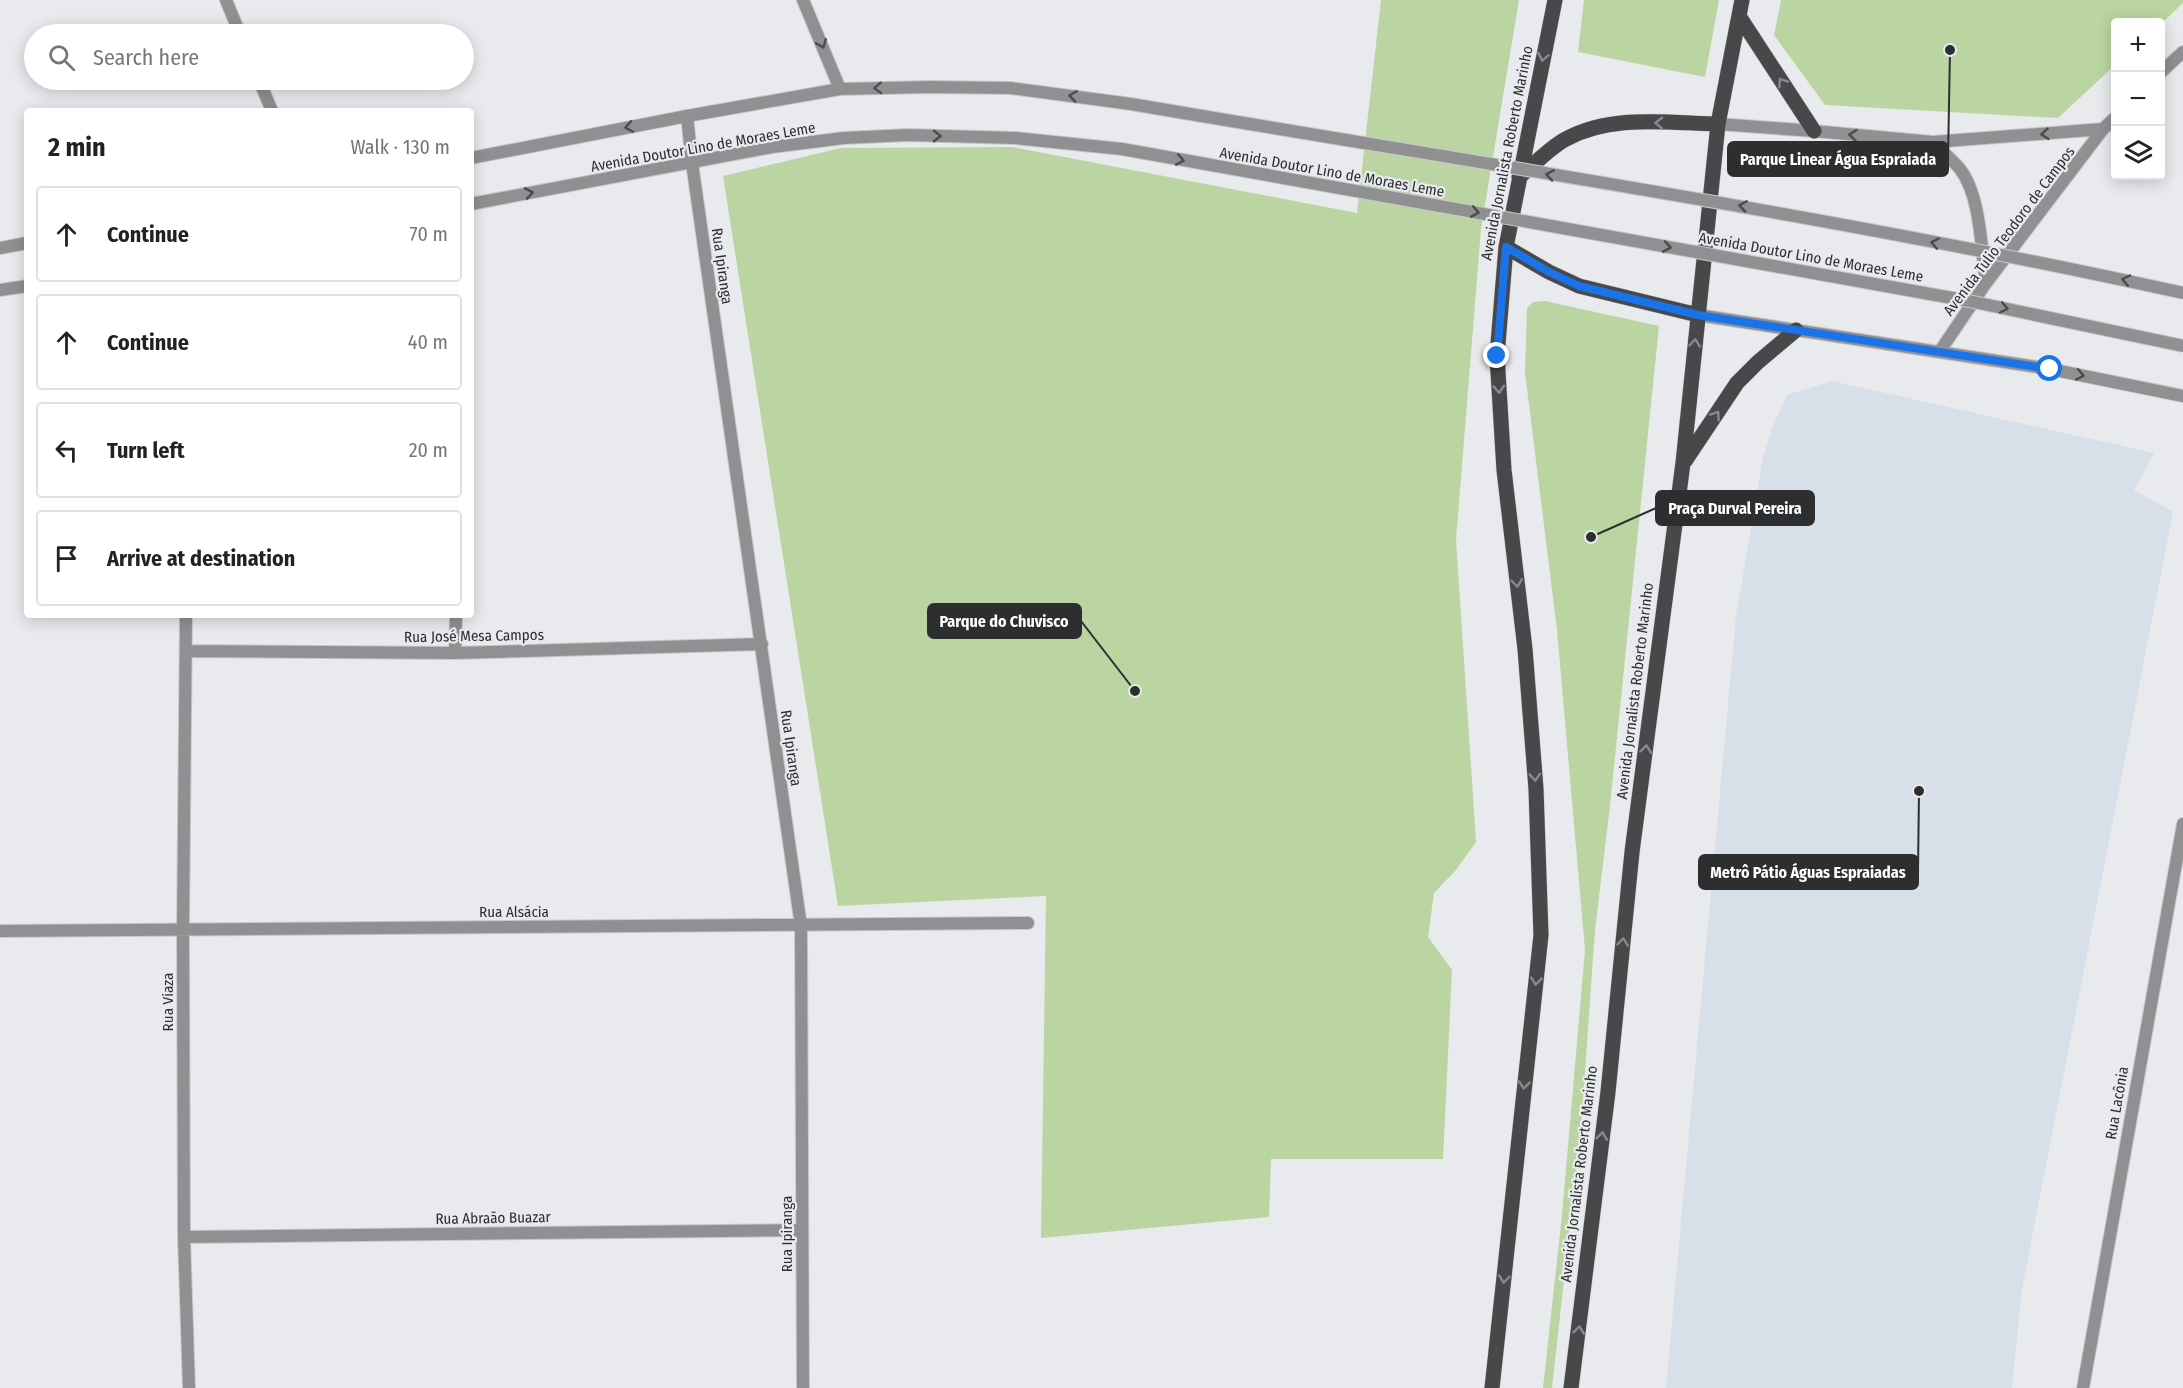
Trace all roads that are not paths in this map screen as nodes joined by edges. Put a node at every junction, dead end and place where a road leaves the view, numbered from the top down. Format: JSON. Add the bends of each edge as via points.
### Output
{"nodes":[{"id":1,"x":226,"y":0,"type":"edge"},
{"id":2,"x":804,"y":0,"type":"edge"},
{"id":3,"x":1555,"y":0,"type":"edge"},
{"id":4,"x":1742,"y":0,"type":"edge"},
{"id":5,"x":1739,"y":16,"type":"junction"},
{"id":6,"x":236,"y":24,"type":"edge"},
{"id":7,"x":2183,"y":52,"type":"edge"},
{"id":8,"x":2161,"y":72,"type":"edge"},
{"id":9,"x":840,"y":89,"type":"junction"},
{"id":10,"x":263,"y":90,"type":"edge"},
{"id":11,"x":271,"y":108,"type":"edge"},
{"id":12,"x":687,"y":116,"type":"junction"},
{"id":13,"x":2111,"y":121,"type":"edge"},
{"id":14,"x":1718,"y":124,"type":"junction"},
{"id":15,"x":2103,"y":129,"type":"junction"},
{"id":16,"x":1814,"y":131,"type":"junction"},
{"id":17,"x":1933,"y":142,"type":"junction"},
{"id":18,"x":474,"y":157,"type":"edge"},
{"id":19,"x":692,"y":163,"type":"junction"},
{"id":20,"x":1519,"y":177,"type":"junction"},
{"id":21,"x":474,"y":203,"type":"edge"},
{"id":22,"x":24,"y":244,"type":"edge"},
{"id":23,"x":1506,"y":247,"type":"junction"},
{"id":24,"x":0,"y":248,"type":"edge"},
{"id":25,"x":1986,"y":283,"type":"junction"},
{"id":26,"x":24,"y":286,"type":"edge"},
{"id":27,"x":0,"y":290,"type":"edge"},
{"id":28,"x":2183,"y":293,"type":"edge"},
{"id":29,"x":1698,"y":315,"type":"junction"},
{"id":30,"x":1796,"y":330,"type":"junction"},
{"id":31,"x":2183,"y":346,"type":"edge"},
{"id":32,"x":1940,"y":351,"type":"junction"},
{"id":33,"x":2183,"y":396,"type":"edge"},
{"id":34,"x":1683,"y":464,"type":"junction"},
{"id":35,"x":186,"y":618,"type":"edge"},
{"id":36,"x":456,"y":618,"type":"edge"},
{"id":37,"x":762,"y":644,"type":"junction"},
{"id":38,"x":187,"y":651,"type":"junction"},
{"id":39,"x":455,"y":653,"type":"junction"},
{"id":40,"x":2183,"y":825,"type":"edge"},
{"id":41,"x":1029,"y":923,"type":"dead end"},
{"id":42,"x":801,"y":926,"type":"junction"},
{"id":43,"x":183,"y":928,"type":"junction"},
{"id":44,"x":0,"y":931,"type":"edge"},
{"id":45,"x":802,"y":1230,"type":"junction"},
{"id":46,"x":184,"y":1236,"type":"junction"},
{"id":47,"x":189,"y":1388,"type":"edge"},
{"id":48,"x":803,"y":1388,"type":"edge"},
{"id":49,"x":1492,"y":1388,"type":"edge"},
{"id":50,"x":1571,"y":1388,"type":"edge"},
{"id":51,"x":2083,"y":1388,"type":"edge"}],
"edges":[{"from":1,"to":6,"type":"street"},
{"from":2,"to":9,"type":"street","one_way":true},
{"from":3,"to":20,"type":"main road","name":"Avenida Jornalista Roberto Marinho","one_way":true},
{"from":4,"to":5,"type":"main road","name":"Avenida Jornalista Roberto Marinho"},
{"from":5,"to":14,"type":"main road","name":"Avenida Jornalista Roberto Marinho"},
{"from":16,"to":5,"type":"main road","one_way":true},
{"from":7,"to":8,"type":"street"},
{"from":9,"to":12,"type":"street"},
{"from":28,"to":9,"type":"street","one_way":true,"bridge":true,"via":[[1759,209],[1131,104],[1010,88]]},
{"from":10,"to":11,"type":"street"},
{"from":12,"to":18,"type":"street","one_way":true},
{"from":12,"to":19,"type":"street","name":"Rua Ipiranga"},
{"from":13,"to":15,"type":"street","name":"Avenida Tulio Teodoro de Campos"},
{"from":14,"to":16,"type":"street","name":"Avenida Tulio Teodoro de Campos"},
{"from":14,"to":20,"type":"main road","one_way":true,"via":[[1597,126],[1565,140]]},
{"from":14,"to":29,"type":"main road","name":"Avenida Jornalista Roberto Marinho"},
{"from":15,"to":17,"type":"street","name":"Avenida Tulio Teodoro de Campos","one_way":true},
{"from":15,"to":25,"type":"street","name":"Avenida Tulio Teodoro de Campos"},
{"from":17,"to":16,"type":"street","name":"Avenida Tulio Teodoro de Campos","one_way":true},
{"from":17,"to":25,"type":"street","via":[[1960,170],[1968,185],[1976,207]]},
{"from":21,"to":19,"type":"street","name":"Avenida Doutor Lino de Moraes Leme","one_way":true},
{"from":19,"to":31,"type":"street","name":"Avenida Doutor Lino de Moraes Leme","one_way":true,"bridge":true,"via":[[772,147],[908,135],[1015,138],[1122,149],[1969,301]]},
{"from":19,"to":37,"type":"street","name":"Rua Ipiranga"},
{"from":20,"to":23,"type":"main road","name":"Avenida Jornalista Roberto Marinho"},
{"from":22,"to":24,"type":"street"},
{"from":23,"to":29,"type":"main road","via":[[1579,286]]},
{"from":23,"to":49,"type":"main road","name":"Avenida Jornalista Roberto Marinho","one_way":true,"via":[[1497,356],[1504,470],[1536,789],[1541,935]]},
{"from":25,"to":32,"type":"street","name":"Avenida Tulio Teodoro de Campos"},
{"from":26,"to":27,"type":"street"},
{"from":29,"to":30,"type":"street"},
{"from":34,"to":29,"type":"main road","name":"Avenida Jornalista Roberto Marinho","one_way":true},
{"from":30,"to":32,"type":"street"},
{"from":34,"to":30,"type":"main road","one_way":true,"via":[[1737,383]]},
{"from":32,"to":33,"type":"street","one_way":true},
{"from":50,"to":34,"type":"main road","name":"Avenida Jornalista Roberto Marinho","one_way":true,"via":[[1608,1092],[1632,852]]},
{"from":35,"to":38,"type":"street","name":"Rua Viaza"},
{"from":36,"to":39,"type":"street"},
{"from":37,"to":39,"type":"street","name":"Rua José Mesa Campos"},
{"from":37,"to":42,"type":"street","name":"Rua Ipiranga"},
{"from":38,"to":39,"type":"street","name":"Rua José Mesa Campos"},
{"from":38,"to":43,"type":"street","name":"Rua Viaza"},
{"from":40,"to":51,"type":"street","name":"Rua Lacônia"},
{"from":41,"to":42,"type":"street","name":"Rua Alsácia"},
{"from":42,"to":43,"type":"street","name":"Rua Alsácia"},
{"from":42,"to":45,"type":"street","name":"Rua Ipiranga"},
{"from":43,"to":44,"type":"street","name":"Rua Alsácia"},
{"from":43,"to":46,"type":"street","name":"Rua Viaza"},
{"from":45,"to":46,"type":"street","name":"Rua Abraão Buazar"},
{"from":45,"to":48,"type":"street","name":"Rua Ipiranga"},
{"from":46,"to":47,"type":"street","name":"Rua Viaza"}]}
